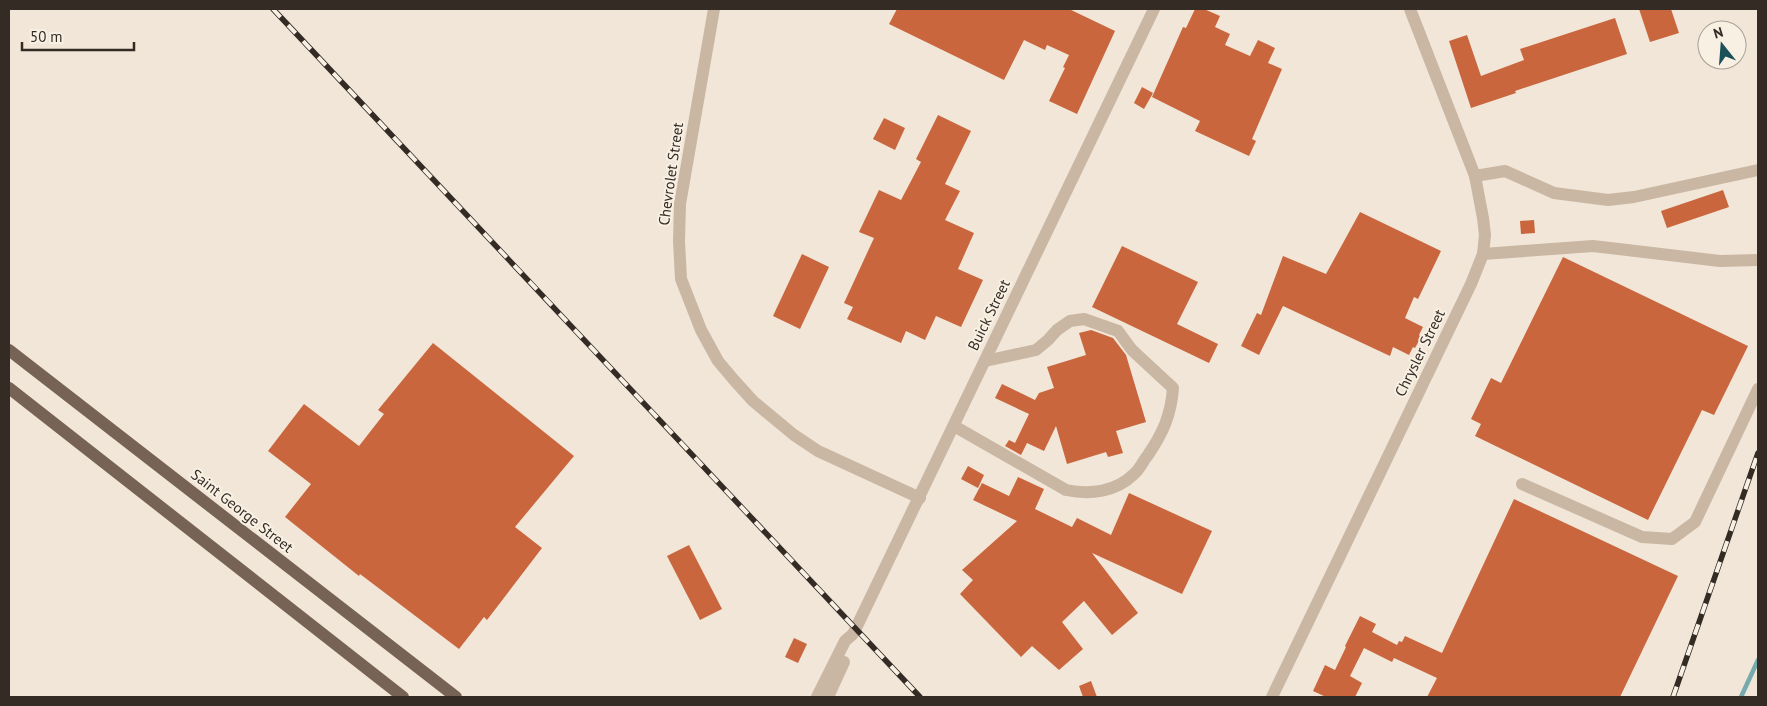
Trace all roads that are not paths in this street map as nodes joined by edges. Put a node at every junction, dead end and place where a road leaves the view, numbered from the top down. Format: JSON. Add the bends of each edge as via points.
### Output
{"nodes":[{"id":1,"x":714,"y":9,"type":"edge"},
{"id":2,"x":1154,"y":9,"type":"edge"},
{"id":3,"x":1410,"y":9,"type":"edge"},
{"id":4,"x":1758,"y":170,"type":"edge"},
{"id":5,"x":1474,"y":176,"type":"junction"},
{"id":6,"x":1483,"y":254,"type":"junction"},
{"id":7,"x":1758,"y":260,"type":"edge"},
{"id":8,"x":9,"y":350,"type":"edge"},
{"id":9,"x":985,"y":362,"type":"junction"},
{"id":10,"x":9,"y":388,"type":"edge"},
{"id":11,"x":1758,"y":389,"type":"edge"},
{"id":12,"x":954,"y":426,"type":"junction"},
{"id":13,"x":1522,"y":484,"type":"dead end"},
{"id":14,"x":920,"y":498,"type":"junction"},
{"id":15,"x":853,"y":634,"type":"junction"},
{"id":16,"x":403,"y":697,"type":"edge"},
{"id":17,"x":456,"y":697,"type":"edge"},
{"id":18,"x":817,"y":697,"type":"edge"},
{"id":19,"x":828,"y":697,"type":"edge"},
{"id":20,"x":1272,"y":697,"type":"edge"}],
"edges":[{"from":1,"to":14,"type":"lane","name":"Chevrolet Street","via":[[680,204],[682,279],[701,330],[718,361],[771,418],[818,451]]},
{"from":2,"to":9,"type":"lane","name":"Buick Street"},
{"from":3,"to":5,"type":"lane","name":"Chrysler Street"},
{"from":4,"to":5,"type":"lane","via":[[1608,200],[1554,193],[1505,171]]},
{"from":5,"to":6,"type":"lane","name":"Chrysler Street","via":[[1483,218]]},
{"from":6,"to":7,"type":"lane","via":[[1593,246],[1720,261]]},
{"from":6,"to":20,"type":"lane","name":"Chrysler Street"},
{"from":8,"to":17,"type":"main road","name":"Saint George Street"},
{"from":9,"to":12,"type":"lane","name":"Buick Street"},
{"from":9,"to":12,"type":"lane","via":[[1036,350],[1070,321],[1087,319],[1118,331],[1132,350],[1173,388],[1171,410],[1158,441],[1134,474],[1115,486],[1082,493],[1066,490]]},
{"from":10,"to":16,"type":"main road"},
{"from":11,"to":13,"type":"lane","via":[[1695,522],[1672,539],[1642,536]]},
{"from":12,"to":14,"type":"lane","name":"Buick Street"},
{"from":14,"to":15,"type":"lane","name":"Buick Street"},
{"from":15,"to":18,"type":"lane","name":"Buick Street","via":[[845,640]]},
{"from":15,"to":19,"type":"lane","name":"Buick Street","via":[[852,644]]}]}
